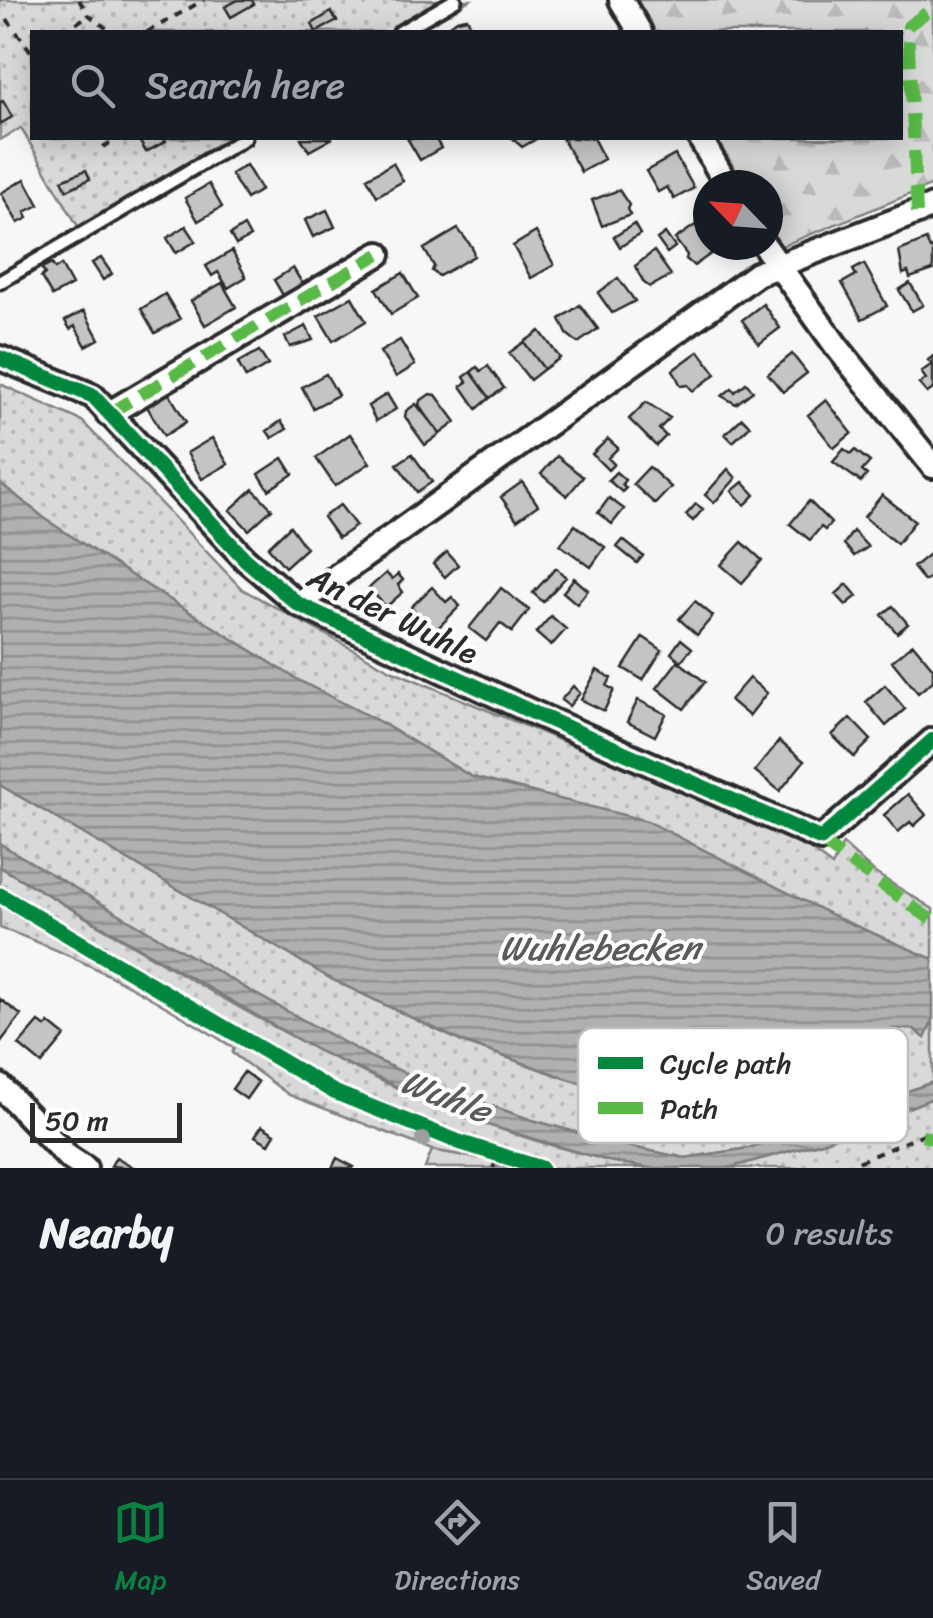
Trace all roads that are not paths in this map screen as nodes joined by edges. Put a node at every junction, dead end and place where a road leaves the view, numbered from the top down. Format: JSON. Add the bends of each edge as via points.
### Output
{"nodes":[{"id":1,"x":455,"y":0,"type":"edge"},
{"id":2,"x":621,"y":0,"type":"edge"},
{"id":3,"x":403,"y":30,"type":"edge"},
{"id":4,"x":639,"y":30,"type":"edge"},
{"id":5,"x":242,"y":140,"type":"edge"},
{"id":6,"x":701,"y":140,"type":"edge"},
{"id":7,"x":718,"y":170,"type":"edge"},
{"id":8,"x":933,"y":206,"type":"edge"},
{"id":9,"x":379,"y":254,"type":"dead end"},
{"id":10,"x":775,"y":260,"type":"edge"},
{"id":11,"x":780,"y":266,"type":"junction"},
{"id":12,"x":0,"y":282,"type":"edge"},
{"id":13,"x":0,"y":358,"type":"edge"},
{"id":14,"x":108,"y":414,"type":"junction"},
{"id":15,"x":933,"y":466,"type":"edge"},
{"id":16,"x":298,"y":604,"type":"junction"},
{"id":17,"x":933,"y":740,"type":"edge"},
{"id":18,"x":0,"y":1086,"type":"edge"},
{"id":19,"x":85,"y":1168,"type":"edge"}],
"edges":[{"from":1,"to":3,"type":"lane"},
{"from":2,"to":4,"type":"street"},
{"from":5,"to":12,"type":"lane"},
{"from":6,"to":7,"type":"street"},
{"from":8,"to":11,"type":"street","name":"An der Wuhle"},
{"from":9,"to":14,"type":"street"},
{"from":10,"to":11,"type":"street"},
{"from":11,"to":15,"type":"street"},
{"from":11,"to":16,"type":"street","name":"An der Wuhle","via":[[757,274]]},
{"from":13,"to":14,"type":"street","name":"An der Wuhle","via":[[93,396]]},
{"from":14,"to":16,"type":"street","name":"An der Wuhle","via":[[244,559]]},
{"from":16,"to":17,"type":"street","name":"An der Wuhle","via":[[821,839]]},
{"from":18,"to":19,"type":"street"}]}
